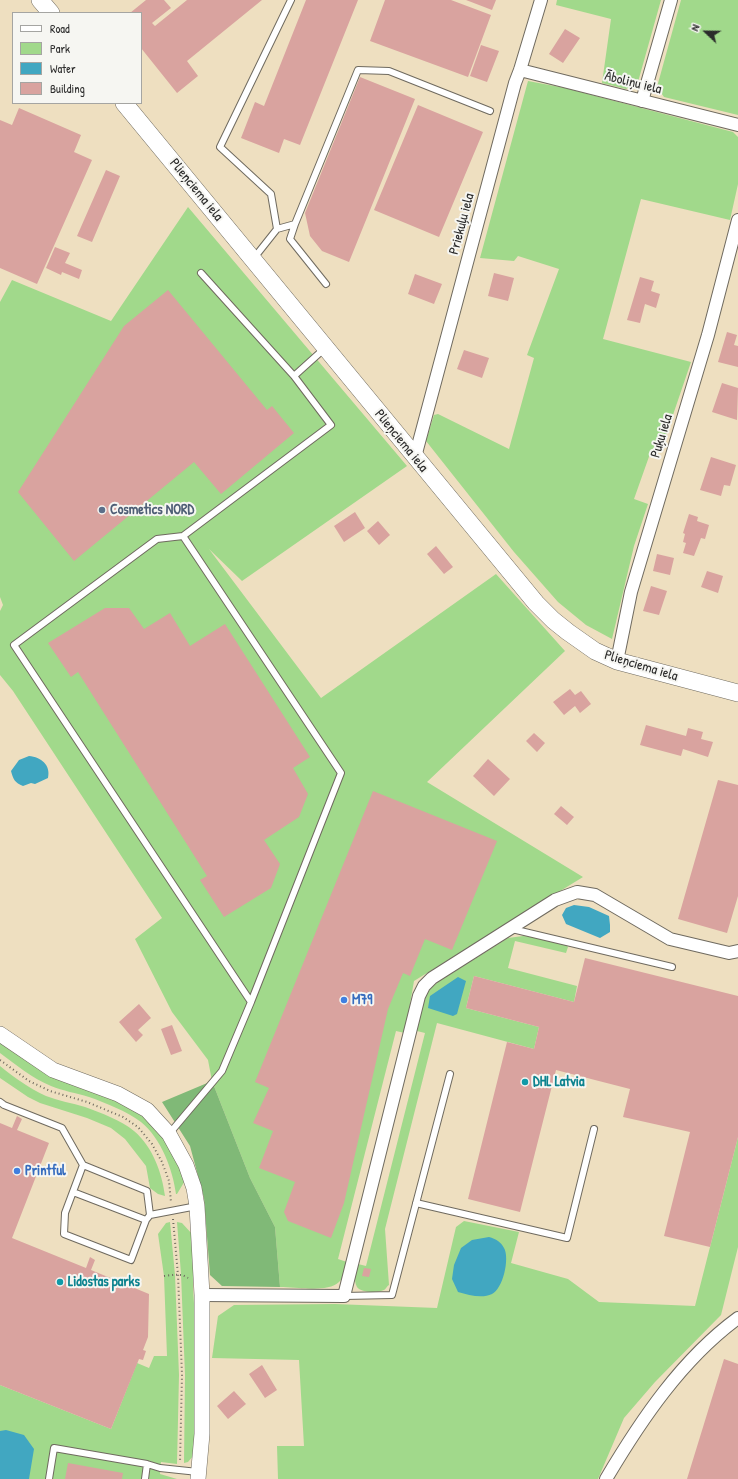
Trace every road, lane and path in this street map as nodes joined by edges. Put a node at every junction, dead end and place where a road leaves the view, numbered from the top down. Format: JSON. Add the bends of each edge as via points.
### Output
{"nodes":[{"id":1,"x":40,"y":0,"type":"edge"},
{"id":2,"x":291,"y":0,"type":"edge"},
{"id":3,"x":540,"y":0,"type":"edge"},
{"id":4,"x":671,"y":0,"type":"edge"},
{"id":5,"x":50,"y":12,"type":"edge"},
{"id":6,"x":520,"y":70,"type":"junction"},
{"id":7,"x":642,"y":101,"type":"junction"},
{"id":8,"x":125,"y":104,"type":"edge"},
{"id":9,"x":490,"y":111,"type":"dead end"},
{"id":10,"x":738,"y":125,"type":"edge"},
{"id":11,"x":738,"y":220,"type":"edge"},
{"id":12,"x":296,"y":224,"type":"junction"},
{"id":13,"x":277,"y":229,"type":"junction"},
{"id":14,"x":253,"y":260,"type":"junction"},
{"id":15,"x":201,"y":273,"type":"dead end"},
{"id":16,"x":326,"y":284,"type":"dead end"},
{"id":17,"x":326,"y":348,"type":"junction"},
{"id":18,"x":294,"y":376,"type":"junction"},
{"id":19,"x":414,"y":457,"type":"junction"},
{"id":20,"x":183,"y":536,"type":"junction"},
{"id":21,"x":617,"y":661,"type":"junction"},
{"id":22,"x":738,"y":693,"type":"edge"},
{"id":23,"x":511,"y":929,"type":"junction"},
{"id":24,"x":738,"y":950,"type":"edge"},
{"id":25,"x":672,"y":967,"type":"dead end"},
{"id":26,"x":251,"y":1002,"type":"junction"},
{"id":27,"x":0,"y":1034,"type":"edge"},
{"id":28,"x":450,"y":1074,"type":"dead end"},
{"id":29,"x":0,"y":1102,"type":"edge"},
{"id":30,"x":594,"y":1129,"type":"dead end"},
{"id":31,"x":169,"y":1134,"type":"junction"},
{"id":32,"x":83,"y":1166,"type":"junction"},
{"id":33,"x":73,"y":1192,"type":"junction"},
{"id":34,"x":416,"y":1203,"type":"junction"},
{"id":35,"x":197,"y":1206,"type":"junction"},
{"id":36,"x":148,"y":1217,"type":"junction"},
{"id":37,"x":164,"y":1276,"type":"dead end"},
{"id":38,"x":202,"y":1295,"type":"junction"},
{"id":39,"x":344,"y":1296,"type":"junction"},
{"id":40,"x":738,"y":1318,"type":"edge"},
{"id":41,"x":147,"y":1464,"type":"junction"},
{"id":42,"x":199,"y":1475,"type":"edge"},
{"id":43,"x":49,"y":1479,"type":"edge"},
{"id":44,"x":145,"y":1479,"type":"edge"},
{"id":45,"x":606,"y":1479,"type":"edge"}],
"edges":[{"from":1,"to":5,"type":"main road"},
{"from":2,"to":13,"type":"lane","via":[[220,147],[270,194]]},
{"from":3,"to":6,"type":"street","name":"Priekuļu iela"},
{"from":4,"to":7,"type":"street"},
{"from":6,"to":7,"type":"street","name":"Āboliņu iela"},
{"from":6,"to":19,"type":"street","name":"Priekuļu iela"},
{"from":7,"to":10,"type":"street","name":"Āboliņu iela"},
{"from":8,"to":14,"type":"main road","name":"Plieņciema iela"},
{"from":9,"to":12,"type":"lane","via":[[389,71],[358,70]]},
{"from":11,"to":21,"type":"street","name":"Puķu iela","via":[[708,335],[631,592]]},
{"from":12,"to":13,"type":"lane"},
{"from":12,"to":16,"type":"lane","via":[[290,239]]},
{"from":13,"to":14,"type":"lane"},
{"from":14,"to":17,"type":"main road","name":"Plieņciema iela"},
{"from":15,"to":18,"type":"lane"},
{"from":17,"to":18,"type":"lane"},
{"from":17,"to":19,"type":"main road","name":"Plieņciema iela"},
{"from":18,"to":20,"type":"lane","via":[[331,425]]},
{"from":19,"to":21,"type":"main road","name":"Plieņciema iela","via":[[536,603],[553,620],[595,650]]},
{"from":20,"to":26,"type":"lane","via":[[341,773]]},
{"from":20,"to":26,"type":"lane","via":[[157,539],[14,645]]},
{"from":21,"to":22,"type":"main road","name":"Plieņciema iela"},
{"from":23,"to":24,"type":"street","via":[[556,900],[577,892],[595,895],[670,939],[729,953]]},
{"from":23,"to":25,"type":"lane"},
{"from":23,"to":39,"type":"street","via":[[432,978],[419,996]]},
{"from":26,"to":31,"type":"lane","via":[[222,1071]]},
{"from":27,"to":31,"type":"street","via":[[54,1070],[118,1094],[147,1110]]},
{"from":28,"to":34,"type":"lane"},
{"from":29,"to":32,"type":"lane","via":[[62,1128]]},
{"from":30,"to":34,"type":"lane","via":[[567,1238]]},
{"from":31,"to":35,"type":"street","via":[[186,1165]]},
{"from":32,"to":33,"type":"lane"},
{"from":32,"to":36,"type":"lane","via":[[147,1191]]},
{"from":33,"to":36,"type":"lane"},
{"from":33,"to":36,"type":"lane","via":[[65,1213],[64,1234],[132,1260]]},
{"from":34,"to":39,"type":"lane","via":[[392,1296]]},
{"from":35,"to":36,"type":"lane"},
{"from":35,"to":38,"type":"street"},
{"from":37,"to":38,"type":"path","via":[[184,1275],[194,1283]]},
{"from":38,"to":39,"type":"street"},
{"from":38,"to":42,"type":"street","via":[[202,1434]]},
{"from":40,"to":45,"type":"street","via":[[698,1352],[664,1393]]},
{"from":41,"to":42,"type":"lane"},
{"from":41,"to":43,"type":"lane","via":[[54,1448]]},
{"from":41,"to":44,"type":"lane"}]}
